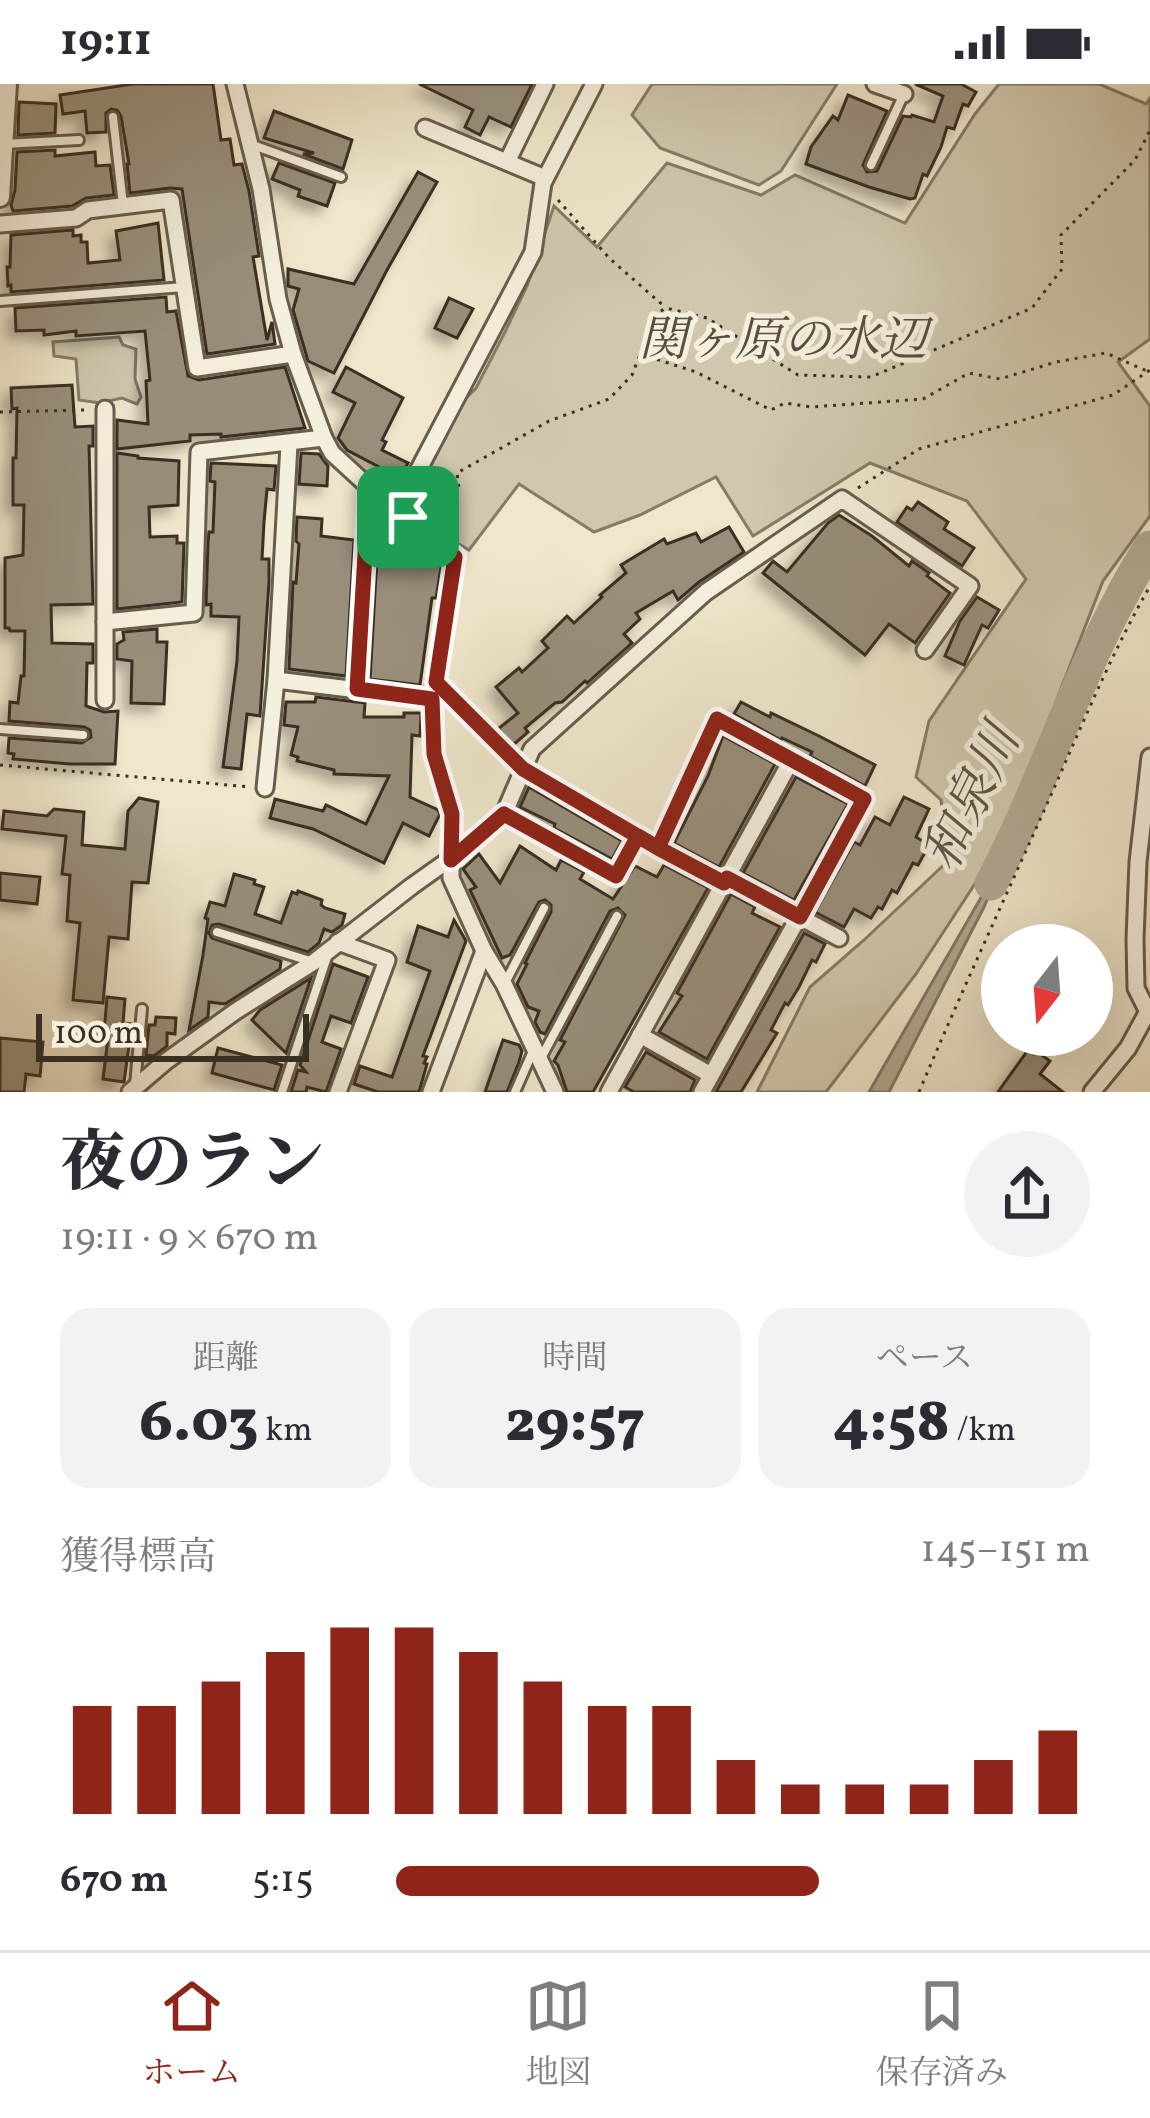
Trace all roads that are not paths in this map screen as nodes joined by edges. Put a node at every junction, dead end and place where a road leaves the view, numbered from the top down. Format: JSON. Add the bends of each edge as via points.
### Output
{"nodes":[{"id":1,"x":7,"y":84,"type":"edge"},
{"id":2,"x":235,"y":84,"type":"edge"},
{"id":3,"x":545,"y":84,"type":"edge"},
{"id":4,"x":594,"y":84,"type":"edge"},
{"id":5,"x":874,"y":84,"type":"edge"},
{"id":6,"x":904,"y":94,"type":"joint"},
{"id":7,"x":112,"y":117,"type":"dead end"},
{"id":8,"x":425,"y":128,"type":"dead end"},
{"id":9,"x":79,"y":140,"type":"dead end"},
{"id":10,"x":3,"y":144,"type":"junction"},
{"id":11,"x":252,"y":145,"type":"junction"},
{"id":12,"x":507,"y":162,"type":"junction"},
{"id":13,"x":871,"y":166,"type":"dead end"},
{"id":14,"x":341,"y":177,"type":"dead end"},
{"id":15,"x":544,"y":180,"type":"junction"},
{"id":16,"x":0,"y":184,"type":"edge"},
{"id":17,"x":0,"y":197,"type":"edge"},
{"id":18,"x":124,"y":206,"type":"junction"},
{"id":19,"x":0,"y":224,"type":"edge"},
{"id":20,"x":186,"y":287,"type":"junction"},
{"id":21,"x":0,"y":301,"type":"edge"},
{"id":22,"x":293,"y":354,"type":"junction"},
{"id":23,"x":105,"y":409,"type":"road end"},
{"id":24,"x":324,"y":438,"type":"junction"},
{"id":25,"x":290,"y":444,"type":"junction"},
{"id":26,"x":369,"y":487,"type":"junction"},
{"id":27,"x":403,"y":513,"type":"junction"},
{"id":28,"x":105,"y":622,"type":"junction"},
{"id":29,"x":925,"y":650,"type":"dead end"},
{"id":30,"x":276,"y":680,"type":"junction"},
{"id":31,"x":357,"y":689,"type":"junction"},
{"id":32,"x":434,"y":690,"type":"junction"},
{"id":33,"x":105,"y":700,"type":"dead end"},
{"id":34,"x":0,"y":730,"type":"edge"},
{"id":35,"x":82,"y":735,"type":"dead end"},
{"id":36,"x":792,"y":759,"type":"junction"},
{"id":37,"x":1149,"y":763,"type":"edge"},
{"id":38,"x":523,"y":769,"type":"junction"},
{"id":39,"x":265,"y":788,"type":"road end"},
{"id":40,"x":504,"y":814,"type":"junction"},
{"id":41,"x":638,"y":836,"type":"junction"},
{"id":42,"x":658,"y":848,"type":"junction"},
{"id":43,"x":451,"y":860,"type":"junction"},
{"id":44,"x":726,"y":880,"type":"junction"},
{"id":45,"x":544,"y":908,"type":"dead end"},
{"id":46,"x":617,"y":916,"type":"dead end"},
{"id":47,"x":800,"y":917,"type":"junction"},
{"id":48,"x":218,"y":932,"type":"dead end"},
{"id":49,"x":839,"y":938,"type":"dead end"},
{"id":50,"x":334,"y":946,"type":"junction"},
{"id":51,"x":484,"y":951,"type":"junction"},
{"id":52,"x":314,"y":962,"type":"junction"},
{"id":53,"x":504,"y":984,"type":"junction"},
{"id":54,"x":142,"y":1009,"type":"dead end"},
{"id":55,"x":1148,"y":1014,"type":"edge"},
{"id":56,"x":640,"y":1035,"type":"junction"},
{"id":57,"x":536,"y":1056,"type":"junction"},
{"id":58,"x":711,"y":1075,"type":"junction"},
{"id":59,"x":132,"y":1089,"type":"edge"},
{"id":60,"x":282,"y":1092,"type":"edge"},
{"id":61,"x":338,"y":1092,"type":"edge"},
{"id":62,"x":431,"y":1092,"type":"edge"},
{"id":63,"x":515,"y":1092,"type":"edge"},
{"id":64,"x":555,"y":1092,"type":"edge"},
{"id":65,"x":609,"y":1092,"type":"edge"},
{"id":66,"x":702,"y":1092,"type":"edge"},
{"id":67,"x":1092,"y":1092,"type":"edge"}],
"edges":[{"from":1,"to":10,"type":"street"},
{"from":2,"to":11,"type":"street"},
{"from":3,"to":12,"type":"street"},
{"from":4,"to":15,"type":"street"},
{"from":5,"to":6,"type":"street"},
{"from":6,"to":13,"type":"lane"},
{"from":7,"to":18,"type":"lane"},
{"from":8,"to":12,"type":"street"},
{"from":9,"to":10,"type":"lane"},
{"from":10,"to":16,"type":"street"},
{"from":11,"to":14,"type":"lane"},
{"from":11,"to":22,"type":"street"},
{"from":12,"to":15,"type":"street"},
{"from":15,"to":27,"type":"street","via":[[533,252]]},
{"from":16,"to":17,"type":"street"},
{"from":18,"to":19,"type":"street"},
{"from":18,"to":20,"type":"street","via":[[171,200]]},
{"from":20,"to":21,"type":"lane"},
{"from":20,"to":22,"type":"street","via":[[197,368]]},
{"from":22,"to":24,"type":"street"},
{"from":23,"to":28,"type":"street"},
{"from":24,"to":25,"type":"street"},
{"from":24,"to":26,"type":"street"},
{"from":25,"to":28,"type":"street","via":[[199,452],[194,613]]},
{"from":25,"to":30,"type":"street"},
{"from":26,"to":27,"type":"street"},
{"from":26,"to":31,"type":"street"},
{"from":27,"to":32,"type":"street","via":[[455,557]]},
{"from":28,"to":33,"type":"street"},
{"from":29,"to":38,"type":"street","via":[[970,586],[842,499],[706,592],[532,749]]},
{"from":30,"to":31,"type":"street"},
{"from":30,"to":39,"type":"street"},
{"from":31,"to":32,"type":"street"},
{"from":32,"to":43,"type":"street","via":[[434,754],[452,814]]},
{"from":34,"to":35,"type":"lane"},
{"from":36,"to":42,"type":"street","via":[[717,719]]},
{"from":36,"to":44,"type":"street"},
{"from":36,"to":47,"type":"street","via":[[864,799]]},
{"from":37,"to":55,"type":"street","via":[[1136,939],[1136,988]]},
{"from":38,"to":40,"type":"street"},
{"from":38,"to":41,"type":"street"},
{"from":40,"to":41,"type":"street","via":[[616,876]]},
{"from":40,"to":43,"type":"street"},
{"from":41,"to":42,"type":"street"},
{"from":42,"to":44,"type":"street"},
{"from":43,"to":50,"type":"street"},
{"from":43,"to":51,"type":"street","via":[[451,878]]},
{"from":44,"to":47,"type":"street"},
{"from":44,"to":56,"type":"street"},
{"from":45,"to":53,"type":"lane"},
{"from":46,"to":57,"type":"lane"},
{"from":47,"to":49,"type":"street"},
{"from":47,"to":58,"type":"street"},
{"from":48,"to":52,"type":"lane"},
{"from":50,"to":52,"type":"street"},
{"from":50,"to":60,"type":"lane"},
{"from":50,"to":61,"type":"street","via":[[387,960]]},
{"from":51,"to":53,"type":"street"},
{"from":51,"to":62,"type":"street"},
{"from":52,"to":59,"type":"street"},
{"from":53,"to":57,"type":"street"},
{"from":54,"to":59,"type":"lane"},
{"from":55,"to":67,"type":"street"},
{"from":56,"to":58,"type":"street"},
{"from":56,"to":65,"type":"street"},
{"from":57,"to":63,"type":"lane"},
{"from":57,"to":64,"type":"street"},
{"from":58,"to":66,"type":"street"}]}
